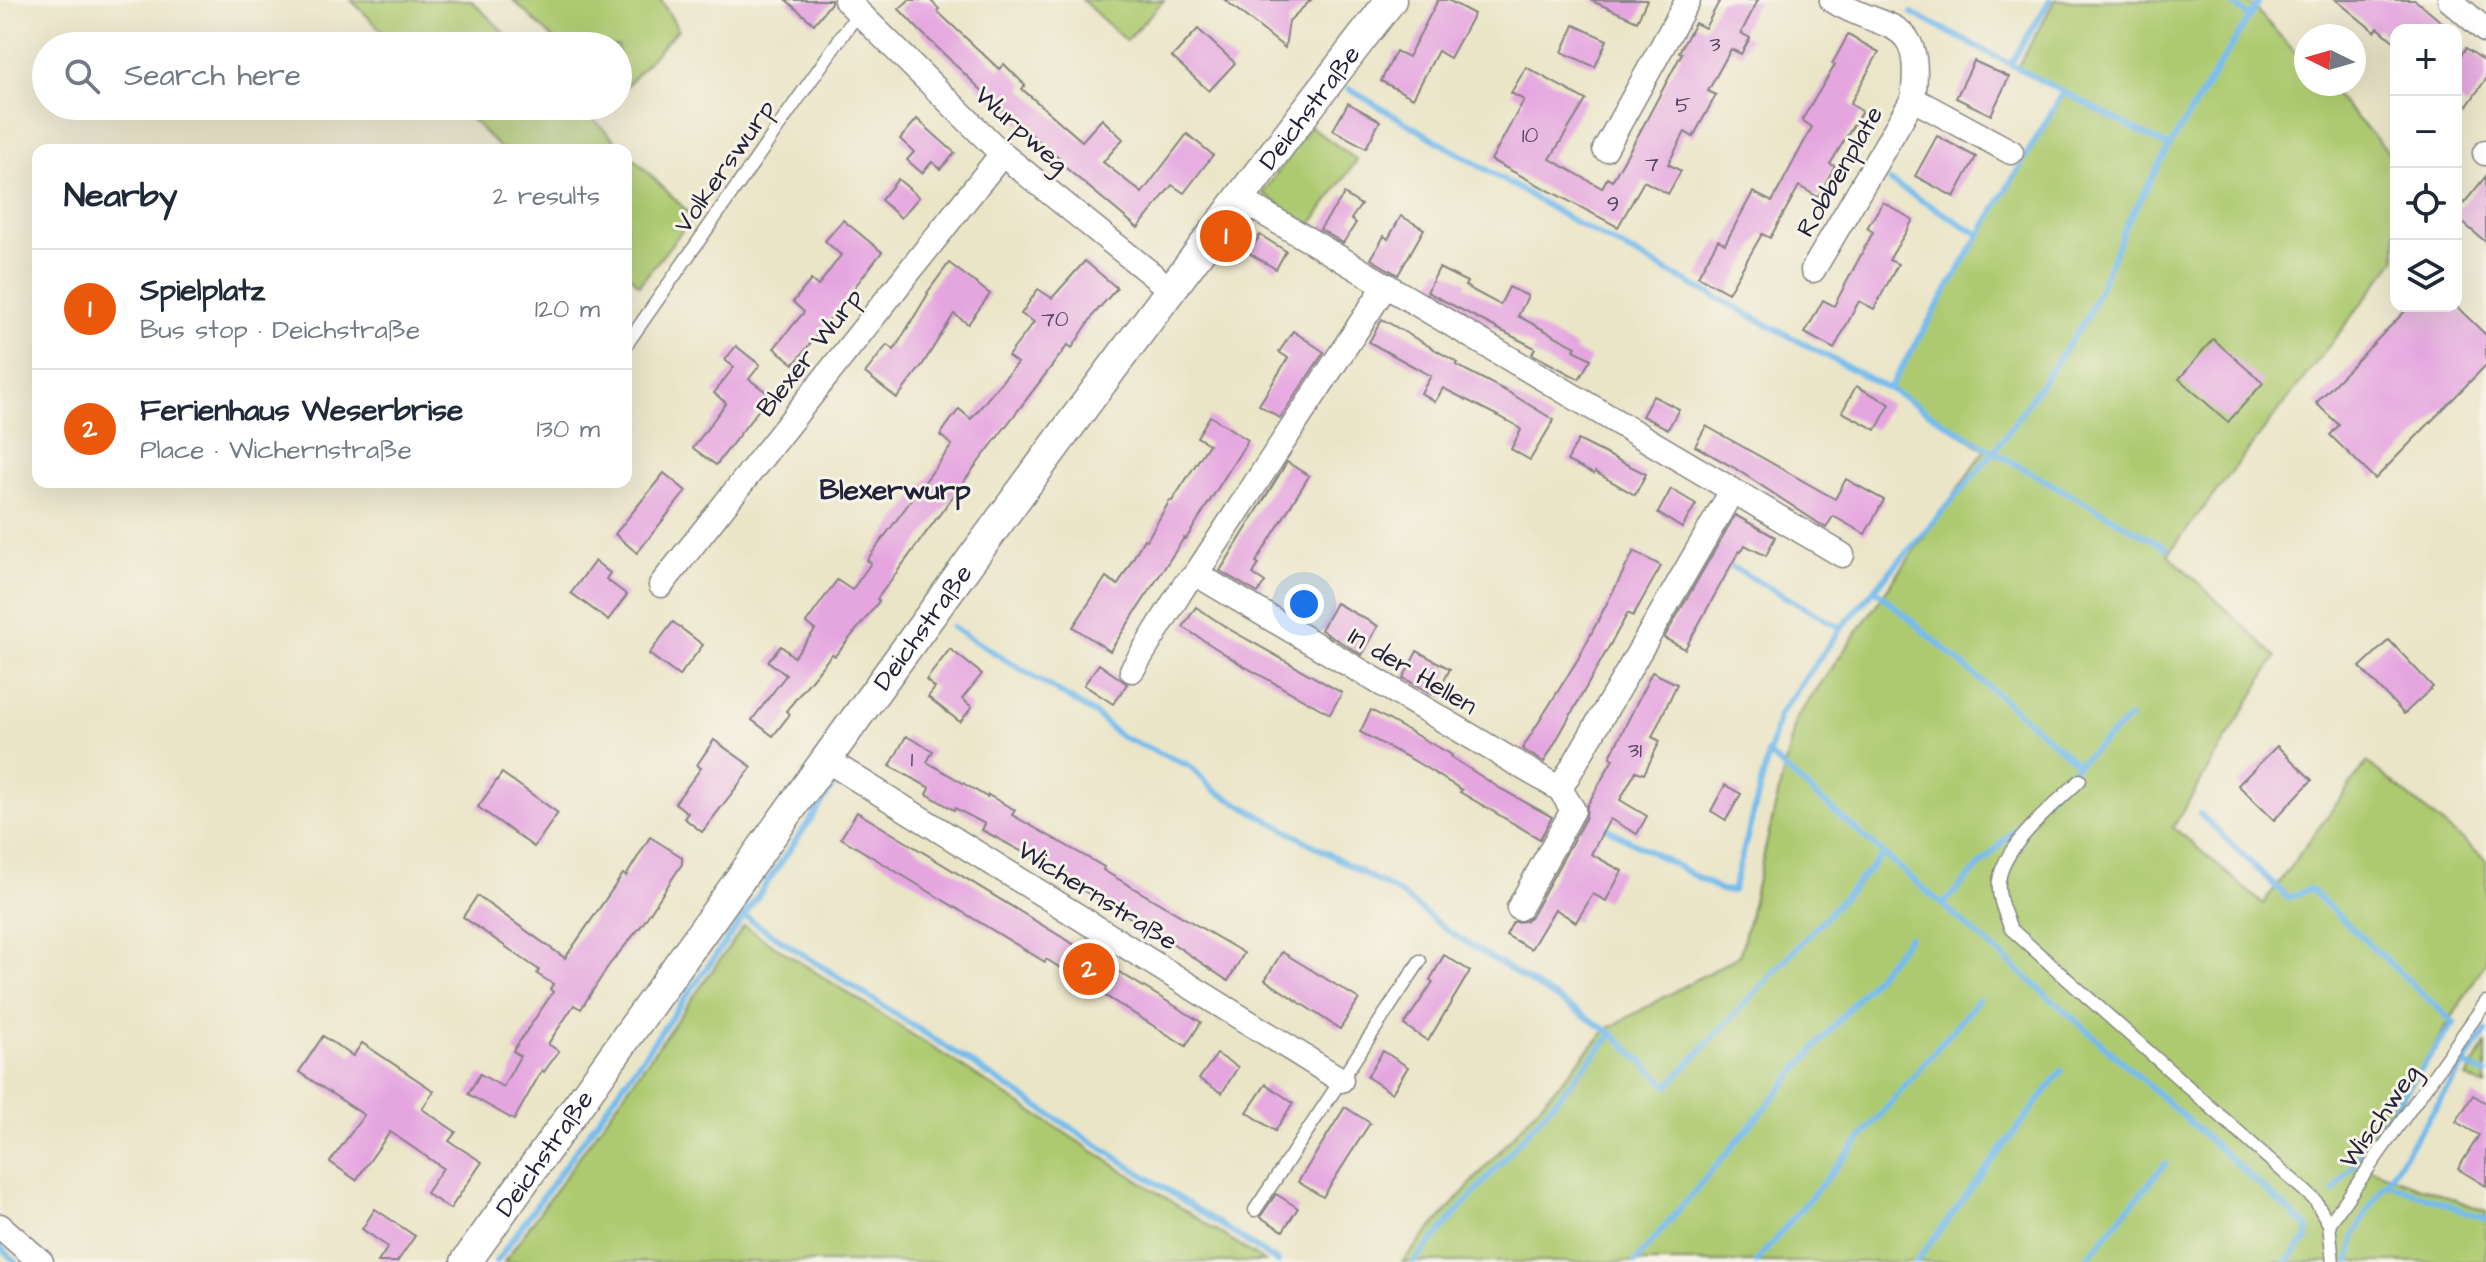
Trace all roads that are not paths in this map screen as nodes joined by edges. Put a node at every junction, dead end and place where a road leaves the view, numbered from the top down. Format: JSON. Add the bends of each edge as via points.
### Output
{"nodes":[{"id":1,"x":1391,"y":0,"type":"edge"},
{"id":2,"x":1688,"y":0,"type":"edge"},
{"id":3,"x":1832,"y":0,"type":"edge"},
{"id":4,"x":2450,"y":0,"type":"edge"},
{"id":5,"x":859,"y":4,"type":"edge"},
{"id":6,"x":1881,"y":9,"type":"edge"},
{"id":7,"x":2486,"y":31,"type":"edge"},
{"id":8,"x":1913,"y":99,"type":"junction"},
{"id":9,"x":1605,"y":149,"type":"dead end"},
{"id":10,"x":2011,"y":152,"type":"dead end"},
{"id":11,"x":1002,"y":154,"type":"junction"},
{"id":12,"x":1238,"y":198,"type":"junction"},
{"id":13,"x":1813,"y":270,"type":"dead end"},
{"id":14,"x":1386,"y":285,"type":"junction"},
{"id":15,"x":1170,"y":289,"type":"junction"},
{"id":16,"x":632,"y":336,"type":"edge"},
{"id":17,"x":1732,"y":491,"type":"junction"},
{"id":18,"x":1842,"y":555,"type":"dead end"},
{"id":19,"x":1196,"y":574,"type":"junction"},
{"id":20,"x":661,"y":585,"type":"dead end"},
{"id":21,"x":1132,"y":670,"type":"dead end"},
{"id":22,"x":825,"y":759,"type":"junction"},
{"id":23,"x":2080,"y":780,"type":"dead end"},
{"id":24,"x":1560,"y":789,"type":"junction"},
{"id":25,"x":1519,"y":908,"type":"dead end"},
{"id":26,"x":1420,"y":961,"type":"dead end"},
{"id":27,"x":2486,"y":1002,"type":"edge"},
{"id":28,"x":1341,"y":1080,"type":"junction"},
{"id":29,"x":1255,"y":1210,"type":"dead end"},
{"id":30,"x":2329,"y":1224,"type":"junction"},
{"id":31,"x":0,"y":1226,"type":"edge"},
{"id":32,"x":41,"y":1262,"type":"edge"},
{"id":33,"x":466,"y":1262,"type":"edge"},
{"id":34,"x":2333,"y":1262,"type":"edge"}],
"edges":[{"from":1,"to":12,"type":"street","name":"Deichstraße"},
{"from":2,"to":9,"type":"street"},
{"from":3,"to":6,"type":"street","via":[[1853,13]]},
{"from":4,"to":7,"type":"street"},
{"from":5,"to":11,"type":"street","name":"Wurpweg"},
{"from":5,"to":16,"type":"lane","name":"Volkerswurp"},
{"from":6,"to":8,"type":"street","via":[[1911,43]]},
{"from":8,"to":10,"type":"street"},
{"from":8,"to":13,"type":"street","name":"Robbenplate"},
{"from":11,"to":15,"type":"street","name":"Wurpweg"},
{"from":11,"to":20,"type":"street","name":"Blexer Wurp"},
{"from":12,"to":14,"type":"street"},
{"from":12,"to":15,"type":"street","name":"Deichstraße"},
{"from":14,"to":17,"type":"street"},
{"from":14,"to":19,"type":"street"},
{"from":15,"to":22,"type":"street","name":"Deichstraße"},
{"from":17,"to":18,"type":"street"},
{"from":17,"to":24,"type":"street"},
{"from":19,"to":21,"type":"street"},
{"from":19,"to":24,"type":"street","name":"In der Hellen"},
{"from":22,"to":28,"type":"street","name":"Wichernstraße"},
{"from":22,"to":33,"type":"street","name":"Deichstraße"},
{"from":23,"to":30,"type":"lane","via":[[2008,853],[1999,882],[2011,929],[2315,1200]]},
{"from":24,"to":25,"type":"street","via":[[1573,810]]},
{"from":26,"to":28,"type":"lane"},
{"from":27,"to":30,"type":"lane","name":"Wischweg"},
{"from":28,"to":29,"type":"lane"},
{"from":30,"to":34,"type":"lane"},
{"from":31,"to":32,"type":"street"}]}
